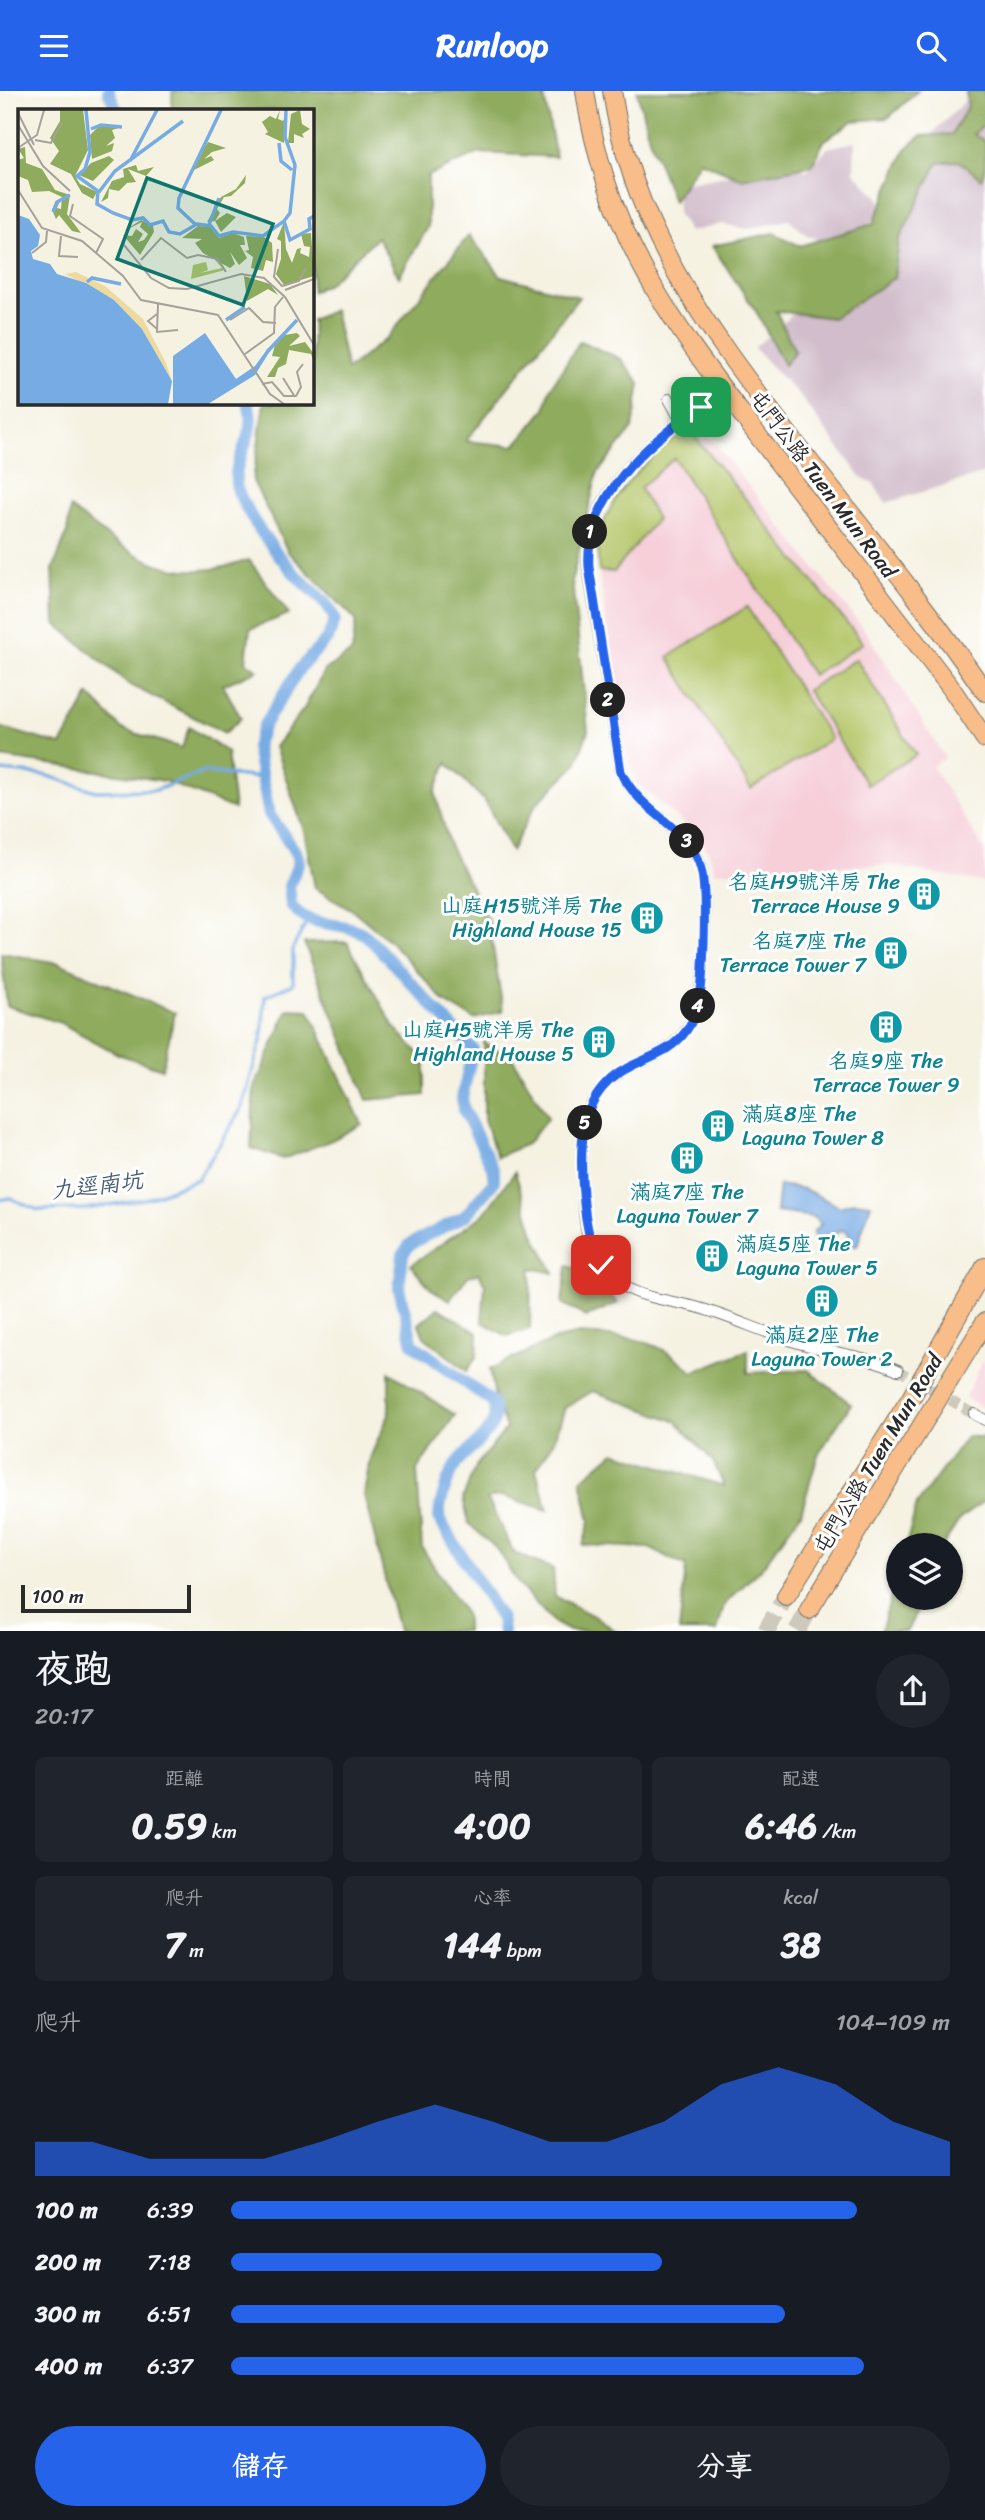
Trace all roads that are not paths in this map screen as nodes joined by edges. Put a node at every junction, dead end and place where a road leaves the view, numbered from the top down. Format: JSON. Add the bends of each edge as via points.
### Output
{"nodes":[{"id":1,"x":585,"y":91,"type":"edge"},
{"id":2,"x":612,"y":91,"type":"edge"},
{"id":3,"x":669,"y":399,"type":"dead end"},
{"id":4,"x":701,"y":407,"type":"tunnel mouth"},
{"id":5,"x":681,"y":421,"type":"junction"},
{"id":6,"x":985,"y":692,"type":"edge"},
{"id":7,"x":985,"y":739,"type":"edge"},
{"id":8,"x":985,"y":1268,"type":"edge"},
{"id":9,"x":985,"y":1322,"type":"edge"},
{"id":10,"x":898,"y":1370,"type":"tunnel mouth"},
{"id":11,"x":974,"y":1414,"type":"tunnel mouth"},
{"id":12,"x":985,"y":1420,"type":"edge"},
{"id":13,"x":786,"y":1597,"type":"tunnel mouth"},
{"id":14,"x":809,"y":1610,"type":"tunnel mouth"}],
"edges":[{"from":1,"to":7,"type":"highway","name":"屯門公路 Tuen Mun Road","via":[[608,191],[649,283],[698,356]]},
{"from":2,"to":6,"type":"highway","name":"屯門公路 Tuen Mun Road","via":[[637,192],[680,281],[734,363]]},
{"from":3,"to":5,"type":"street"},
{"from":4,"to":5,"type":"street"},
{"from":5,"to":10,"type":"street","via":[[602,502],[590,533],[588,557],[621,772],[638,800],[687,842],[702,871],[700,996],[691,1023],[677,1042],[613,1077],[588,1111],[583,1144],[588,1238],[607,1273],[633,1291]]},
{"from":8,"to":13,"type":"highway","name":"屯門公路 Tuen Mun Road"},
{"from":9,"to":14,"type":"highway","name":"屯門公路 Tuen Mun Road"},
{"from":11,"to":12,"type":"street"}]}
